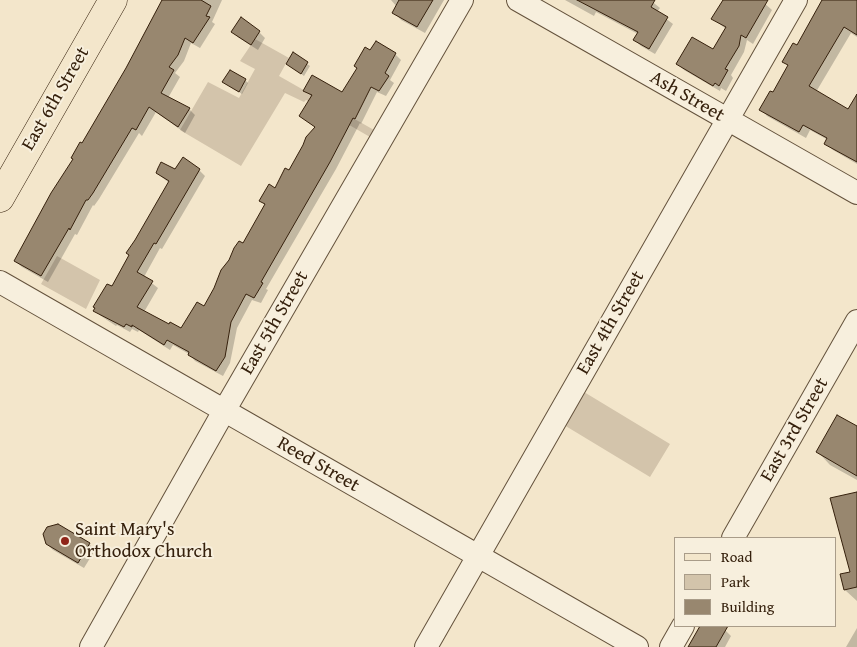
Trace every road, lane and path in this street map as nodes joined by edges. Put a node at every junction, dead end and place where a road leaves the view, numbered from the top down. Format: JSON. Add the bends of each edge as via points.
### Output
{"nodes":[{"id":1,"x":113,"y":0,"type":"edge"},
{"id":2,"x":462,"y":0,"type":"edge"},
{"id":3,"x":518,"y":0,"type":"edge"},
{"id":4,"x":796,"y":0,"type":"edge"},
{"id":5,"x":727,"y":120,"type":"junction"},
{"id":6,"x":857,"y":193,"type":"edge"},
{"id":7,"x":0,"y":198,"type":"edge"},
{"id":8,"x":0,"y":282,"type":"edge"},
{"id":9,"x":857,"y":321,"type":"edge"},
{"id":10,"x":224,"y":411,"type":"junction"},
{"id":11,"x":734,"y":537,"type":"edge"},
{"id":12,"x":478,"y":555,"type":"junction"},
{"id":13,"x":683,"y":627,"type":"edge"},
{"id":14,"x":91,"y":647,"type":"edge"},
{"id":15,"x":426,"y":647,"type":"edge"},
{"id":16,"x":637,"y":647,"type":"edge"},
{"id":17,"x":671,"y":647,"type":"edge"}],
"edges":[{"from":1,"to":7,"type":"main road","name":"East 6th Street"},
{"from":2,"to":10,"type":"street","name":"East 5th Street"},
{"from":3,"to":5,"type":"street","name":"Ash Street"},
{"from":4,"to":5,"type":"street","name":"East 4th Street"},
{"from":5,"to":6,"type":"street","name":"Ash Street"},
{"from":5,"to":12,"type":"street","name":"East 4th Street"},
{"from":8,"to":10,"type":"street","name":"Reed Street"},
{"from":9,"to":11,"type":"street","name":"East 3rd Street"},
{"from":10,"to":12,"type":"street","name":"Reed Street"},
{"from":10,"to":14,"type":"street","name":"East 5th Street"},
{"from":12,"to":15,"type":"street","name":"East 4th Street"},
{"from":12,"to":16,"type":"street","name":"Reed Street"},
{"from":13,"to":17,"type":"street"}]}
